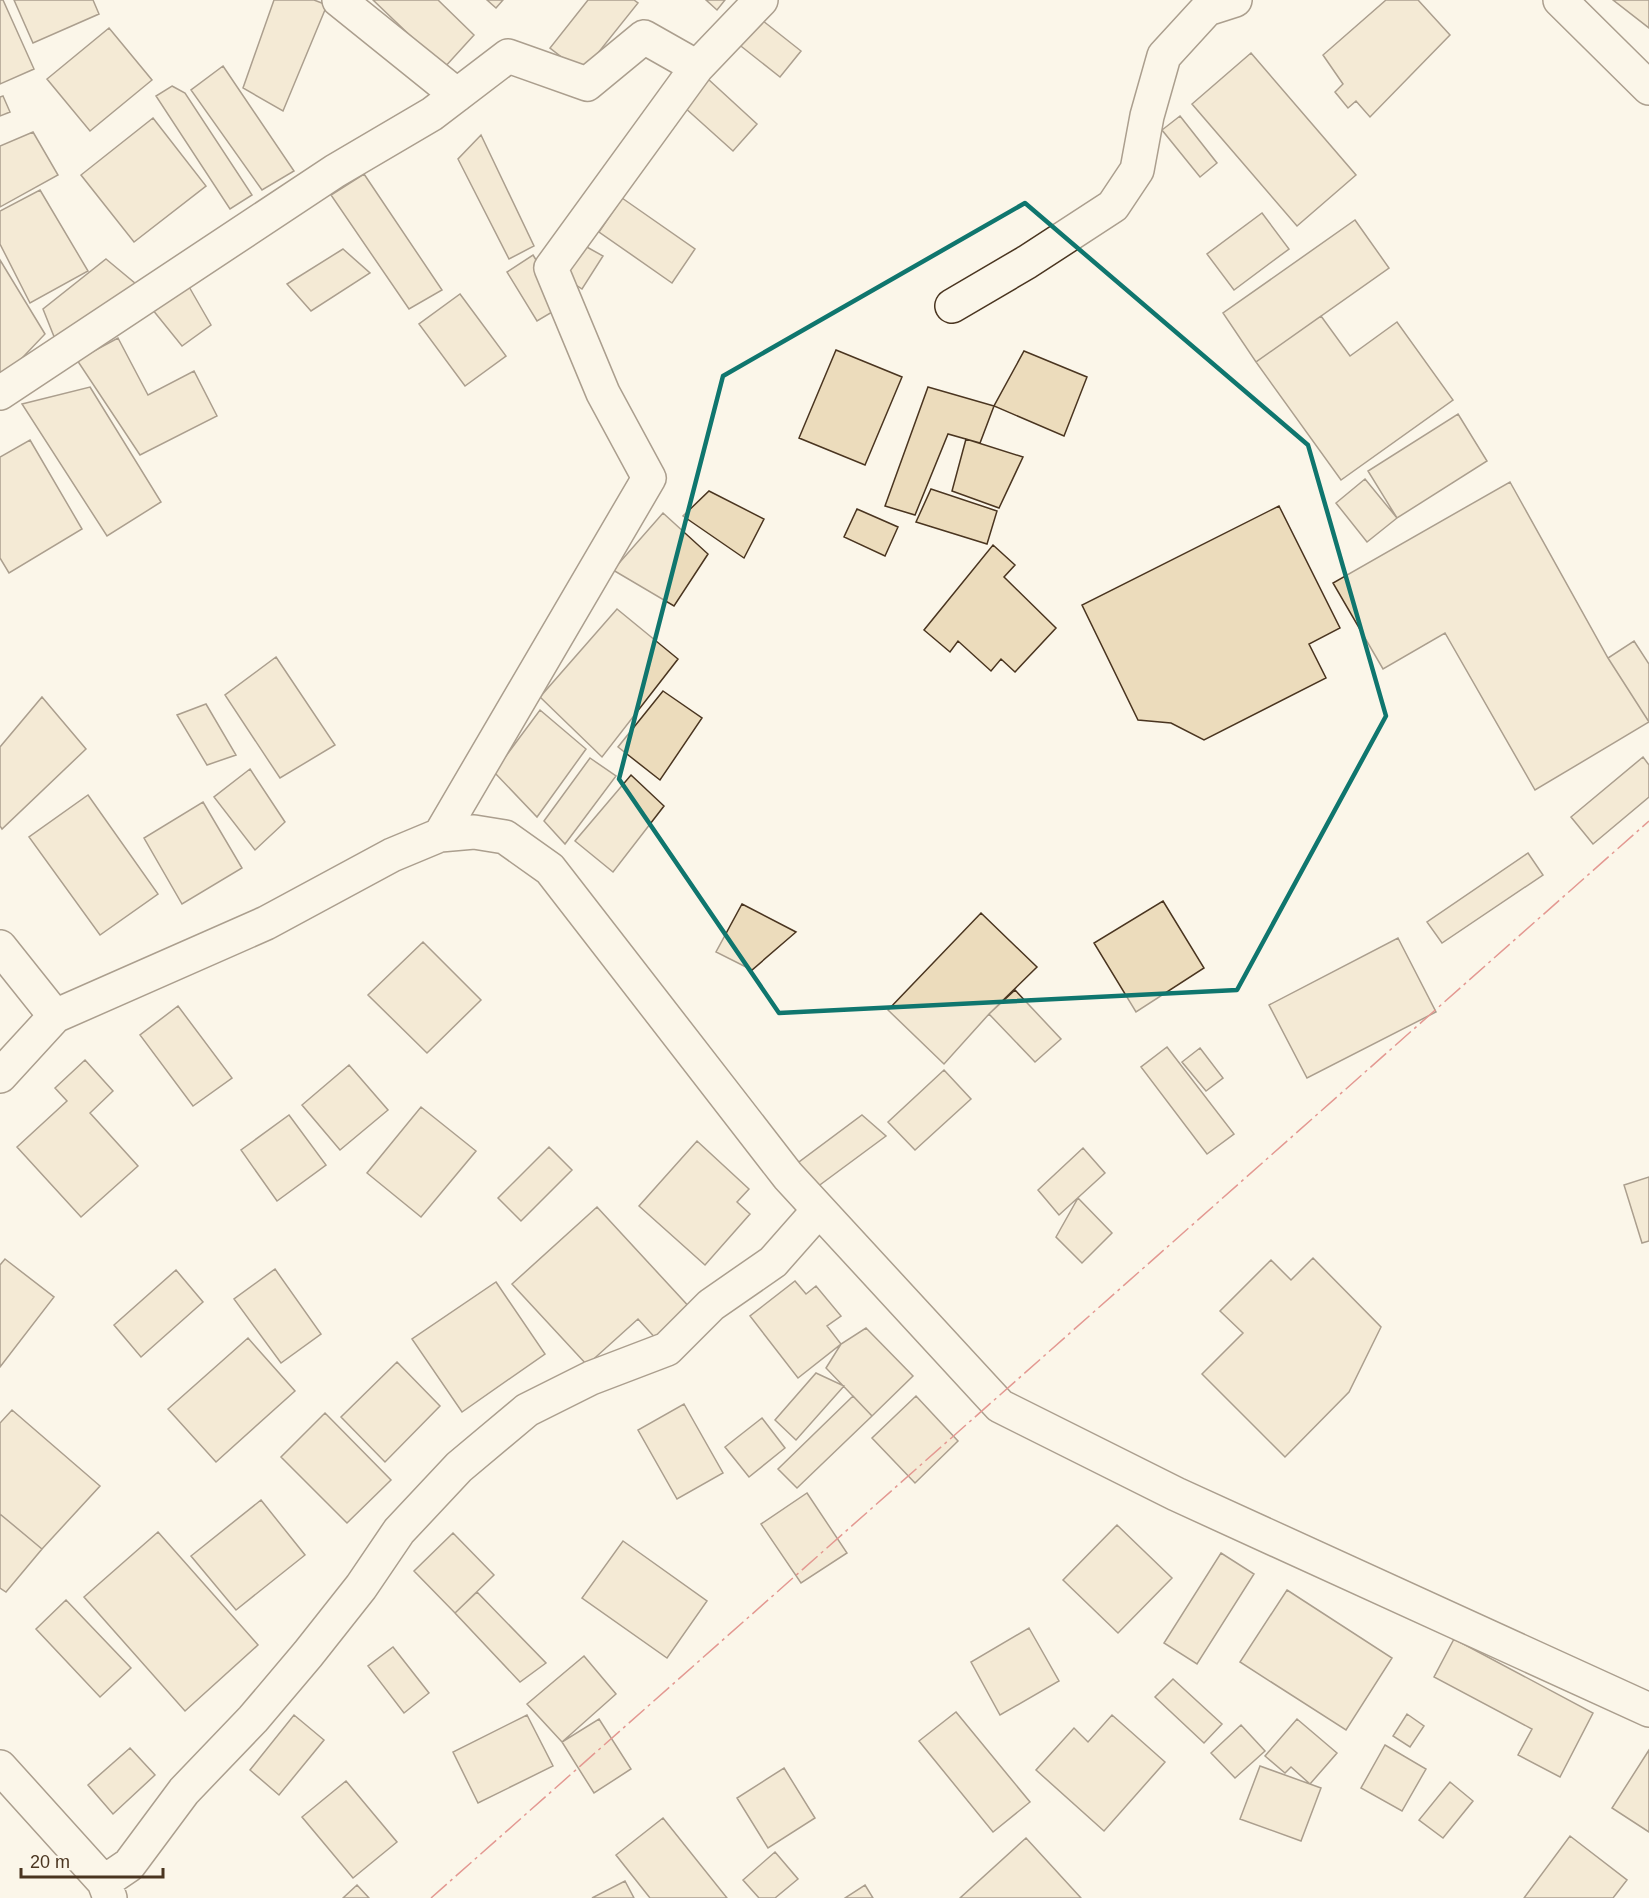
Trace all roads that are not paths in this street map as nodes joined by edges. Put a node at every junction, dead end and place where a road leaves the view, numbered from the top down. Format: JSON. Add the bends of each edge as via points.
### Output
{"nodes":[{"id":1,"x":339,"y":0,"type":"edge"},
{"id":2,"x":761,"y":0,"type":"edge"},
{"id":3,"x":1235,"y":0,"type":"edge"},
{"id":4,"x":1560,"y":0,"type":"edge"},
{"id":5,"x":698,"y":67,"type":"junction"},
{"id":6,"x":1649,"y":88,"type":"edge"},
{"id":7,"x":457,"y":95,"type":"junction"},
{"id":8,"x":952,"y":306,"type":"dead end"},
{"id":9,"x":0,"y":393,"type":"edge"},
{"id":10,"x":440,"y":835,"type":"junction"},
{"id":11,"x":0,"y":947,"type":"edge"},
{"id":12,"x":55,"y":1016,"type":"junction"},
{"id":13,"x":0,"y":1076,"type":"edge"},
{"id":14,"x":818,"y":1211,"type":"junction"},
{"id":15,"x":1649,"y":1710,"type":"edge"},
{"id":16,"x":0,"y":1767,"type":"edge"},
{"id":17,"x":107,"y":1890,"type":"edge"}],
"edges":[{"from":1,"to":7,"type":"street"},
{"from":2,"to":5,"type":"street"},
{"from":3,"to":8,"type":"street","via":[[1207,9],[1164,56],[1137,170],[1113,206]]},
{"from":4,"to":6,"type":"street"},
{"from":5,"to":7,"type":"street","via":[[644,37],[587,84],[508,56]]},
{"from":5,"to":10,"type":"street","via":[[551,268],[603,393],[649,478]]},
{"from":7,"to":9,"type":"street"},
{"from":10,"to":12,"type":"street","via":[[392,855],[266,923]]},
{"from":10,"to":14,"type":"street","via":[[474,832],[505,837],[550,869]]},
{"from":11,"to":12,"type":"street"},
{"from":12,"to":13,"type":"street"},
{"from":14,"to":15,"type":"street","via":[[1000,1406],[1176,1494]]},
{"from":14,"to":17,"type":"street","via":[[773,1262],[711,1305],[668,1350],[591,1378],[527,1410],[459,1467],[399,1531],[308,1654],[184,1791]]},
{"from":16,"to":17,"type":"street"}]}
